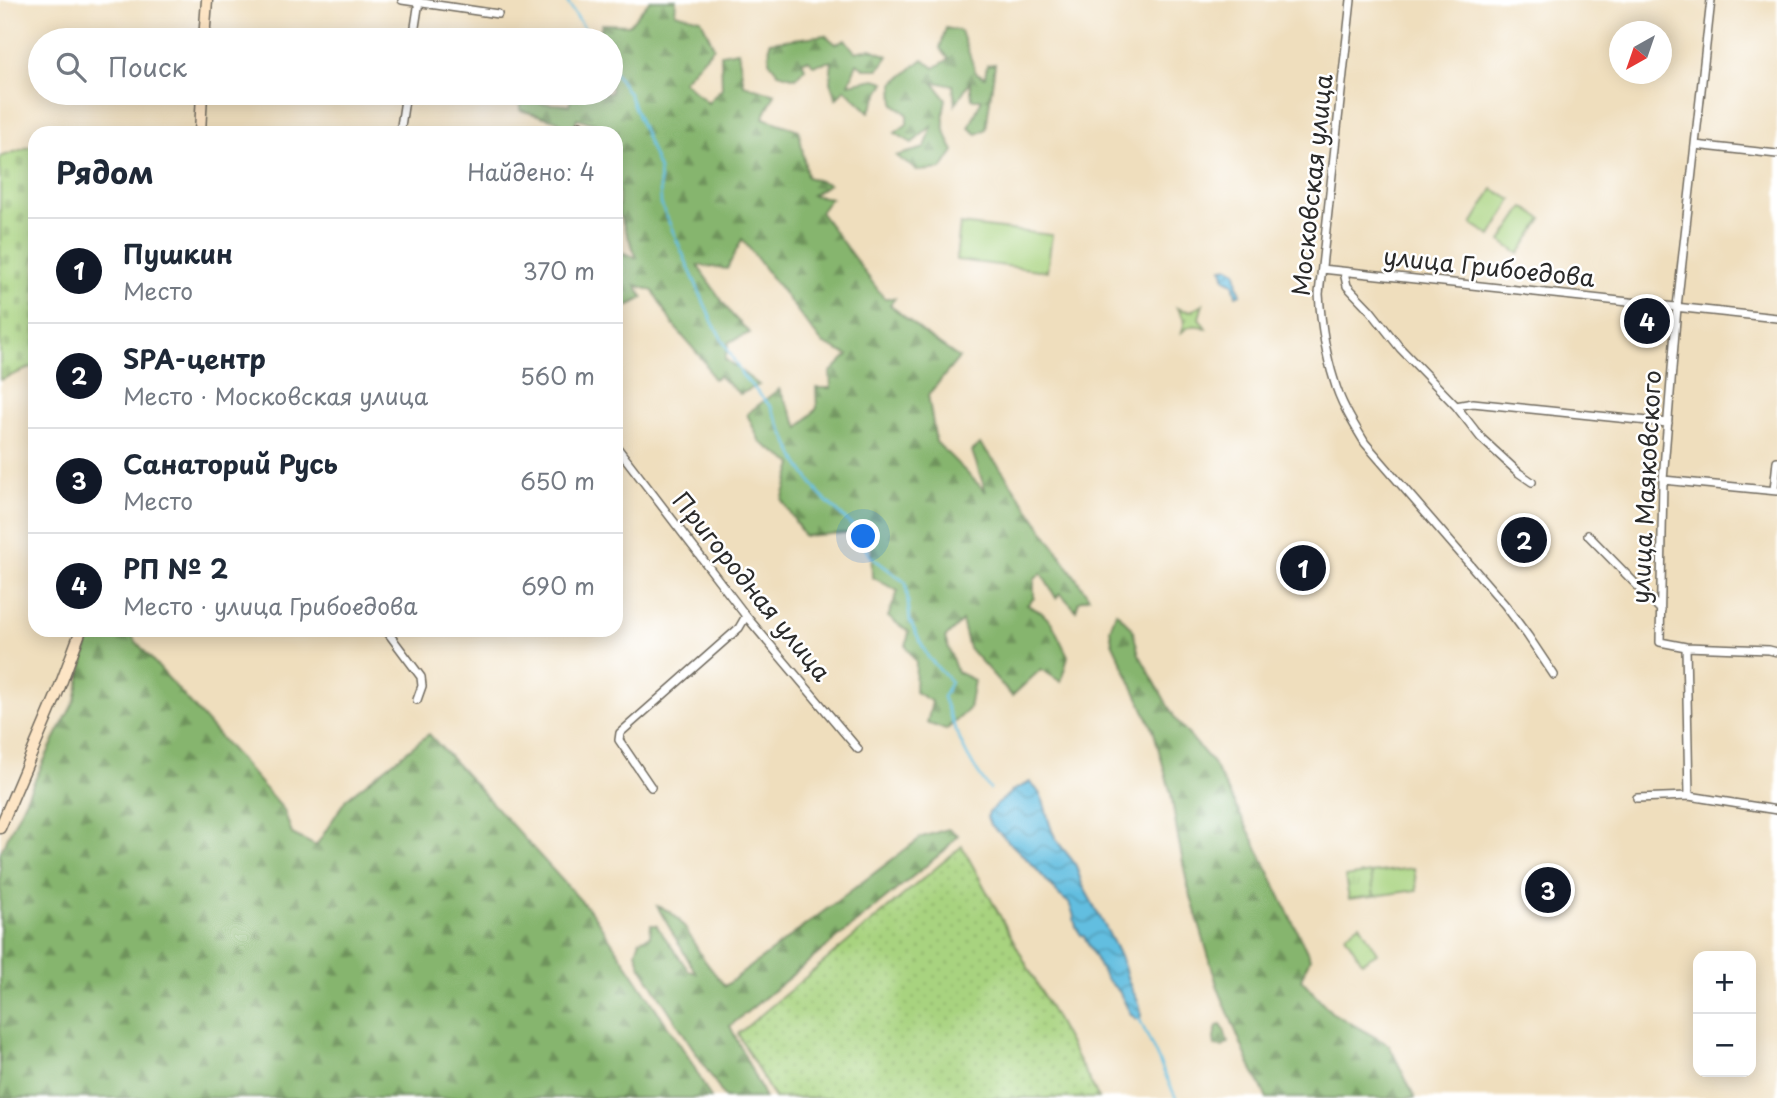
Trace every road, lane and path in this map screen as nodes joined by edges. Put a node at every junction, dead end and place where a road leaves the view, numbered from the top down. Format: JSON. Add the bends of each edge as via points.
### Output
{"nodes":[{"id":1,"x":207,"y":0,"type":"edge"},
{"id":2,"x":402,"y":0,"type":"edge"},
{"id":3,"x":1351,"y":0,"type":"edge"},
{"id":4,"x":1711,"y":0,"type":"edge"},
{"id":5,"x":419,"y":1,"type":"edge"},
{"id":6,"x":498,"y":14,"type":"dead end"},
{"id":7,"x":205,"y":28,"type":"edge"},
{"id":8,"x":415,"y":28,"type":"edge"},
{"id":9,"x":201,"y":105,"type":"edge"},
{"id":10,"x":404,"y":105,"type":"edge"},
{"id":11,"x":200,"y":126,"type":"edge"},
{"id":12,"x":401,"y":126,"type":"edge"},
{"id":13,"x":1695,"y":145,"type":"junction"},
{"id":14,"x":1777,"y":154,"type":"edge"},
{"id":15,"x":1322,"y":269,"type":"junction"},
{"id":16,"x":1344,"y":272,"type":"junction"},
{"id":17,"x":1677,"y":307,"type":"junction"},
{"id":18,"x":1777,"y":318,"type":"edge"},
{"id":19,"x":1456,"y":406,"type":"junction"},
{"id":20,"x":1668,"y":423,"type":"junction"},
{"id":21,"x":623,"y":461,"type":"edge"},
{"id":22,"x":1777,"y":461,"type":"edge"},
{"id":23,"x":1663,"y":480,"type":"junction"},
{"id":24,"x":1532,"y":482,"type":"dead end"},
{"id":25,"x":1775,"y":491,"type":"edge"},
{"id":26,"x":1588,"y":535,"type":"dead end"},
{"id":27,"x":1661,"y":610,"type":"junction"},
{"id":28,"x":746,"y":616,"type":"junction"},
{"id":29,"x":78,"y":637,"type":"edge"},
{"id":30,"x":391,"y":637,"type":"edge"},
{"id":31,"x":1686,"y":647,"type":"junction"},
{"id":32,"x":1777,"y":652,"type":"edge"},
{"id":33,"x":1554,"y":675,"type":"dead end"},
{"id":34,"x":417,"y":700,"type":"dead end"},
{"id":35,"x":858,"y":749,"type":"dead end"},
{"id":36,"x":651,"y":787,"type":"dead end"},
{"id":37,"x":1689,"y":796,"type":"junction"},
{"id":38,"x":1637,"y":798,"type":"dead end"},
{"id":39,"x":1777,"y":810,"type":"edge"},
{"id":40,"x":0,"y":828,"type":"edge"}],
"edges":[{"from":1,"to":7,"type":"street"},
{"from":2,"to":5,"type":"street"},
{"from":3,"to":15,"type":"street","name":"Московская улица"},
{"from":4,"to":13,"type":"street","name":"улица Маяковского"},
{"from":5,"to":6,"type":"street"},
{"from":5,"to":8,"type":"street"},
{"from":9,"to":11,"type":"street"},
{"from":10,"to":12,"type":"street"},
{"from":13,"to":14,"type":"street"},
{"from":13,"to":17,"type":"street","name":"улица Маяковского"},
{"from":15,"to":16,"type":"street","name":"улица Грибоедова"},
{"from":15,"to":33,"type":"street","name":"Московская улица","via":[[1320,317],[1334,380],[1365,443],[1505,605]]},
{"from":16,"to":17,"type":"street","name":"улица Грибоедова"},
{"from":16,"to":19,"type":"street","via":[[1347,286]]},
{"from":17,"to":18,"type":"street","name":"улица Грибоедова"},
{"from":17,"to":20,"type":"street","name":"улица Маяковского"},
{"from":19,"to":20,"type":"street","via":[[1473,403]]},
{"from":19,"to":24,"type":"street","via":[[1480,438]]},
{"from":20,"to":23,"type":"street","name":"улица Маяковского"},
{"from":21,"to":28,"type":"street","name":"Пригородная улица"},
{"from":22,"to":25,"type":"street"},
{"from":23,"to":25,"type":"street"},
{"from":23,"to":27,"type":"street","name":"улица Маяковского"},
{"from":26,"to":27,"type":"street"},
{"from":27,"to":31,"type":"street","name":"улица Маяковского","via":[[1660,642]]},
{"from":28,"to":35,"type":"street","name":"Пригородная улица"},
{"from":28,"to":36,"type":"street","via":[[739,628],[620,733],[619,740]]},
{"from":29,"to":40,"type":"street"},
{"from":30,"to":34,"type":"street","via":[[421,677]]},
{"from":31,"to":32,"type":"street"},
{"from":31,"to":37,"type":"street"},
{"from":37,"to":38,"type":"street"},
{"from":37,"to":39,"type":"street"}]}
